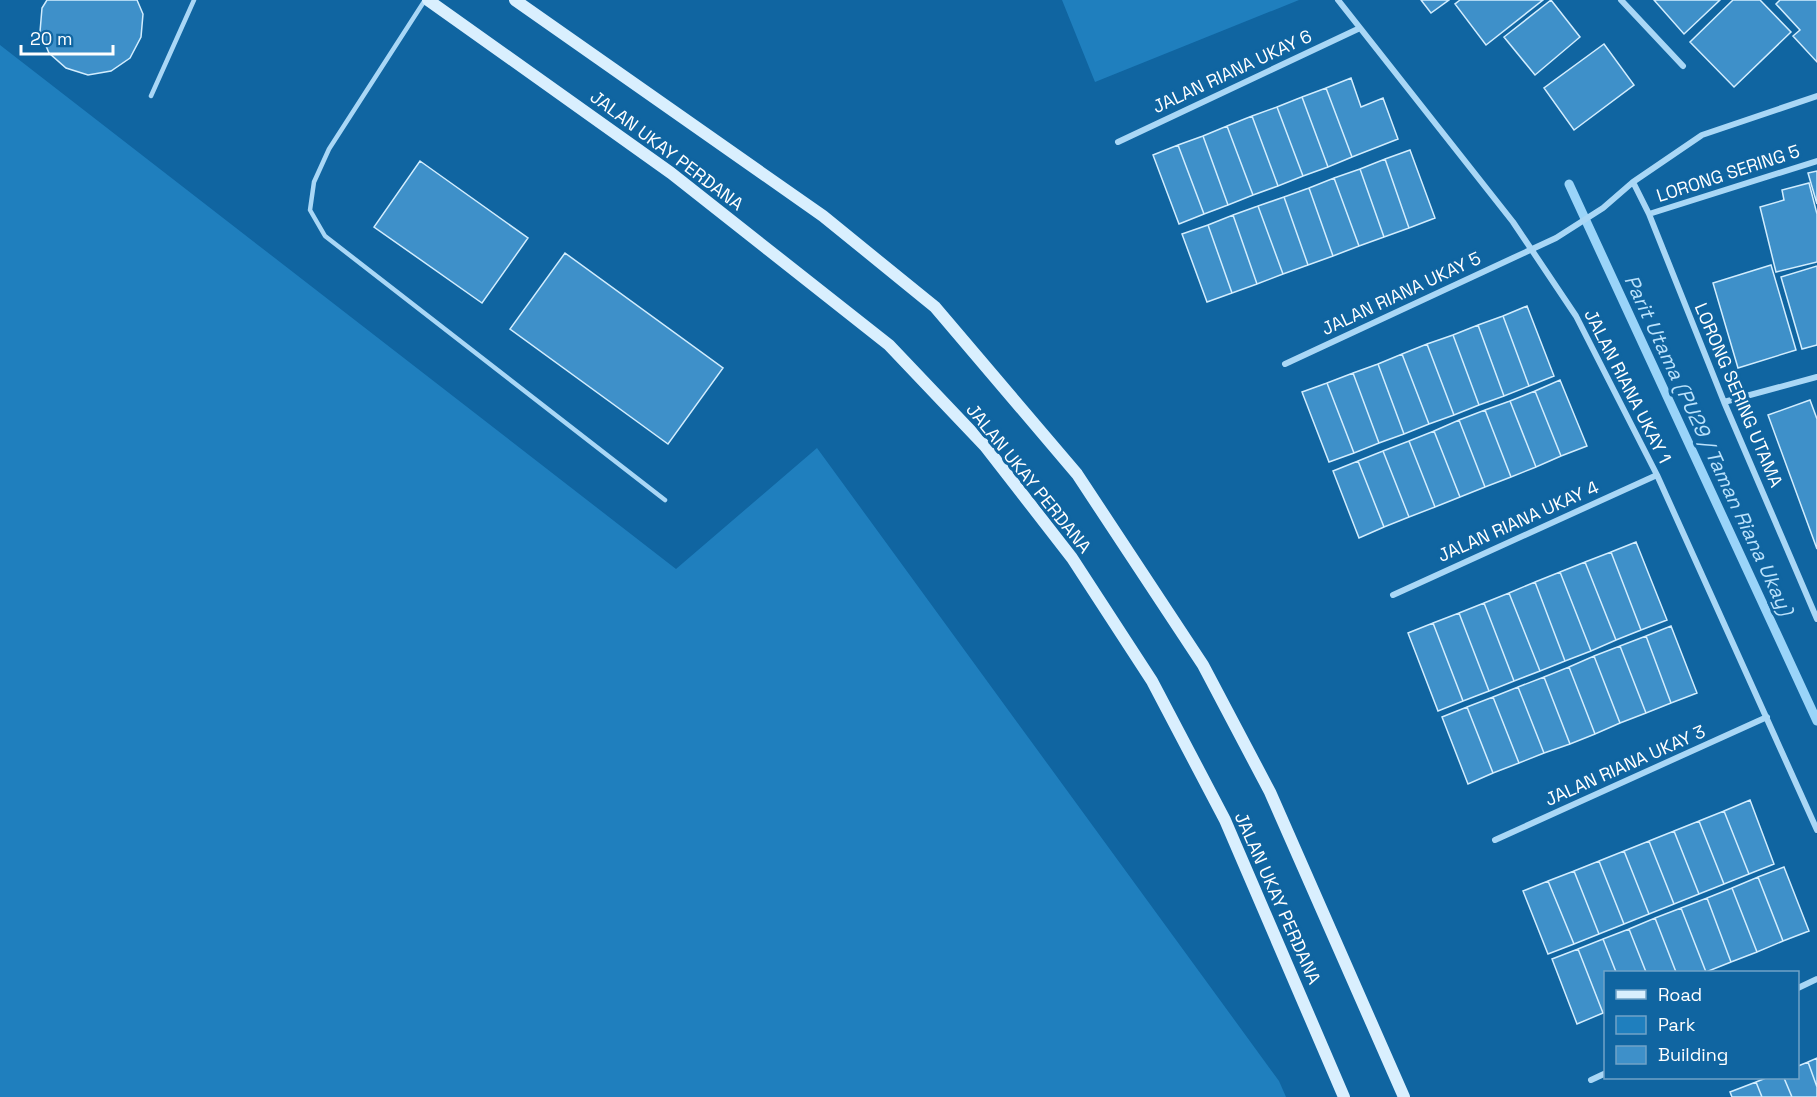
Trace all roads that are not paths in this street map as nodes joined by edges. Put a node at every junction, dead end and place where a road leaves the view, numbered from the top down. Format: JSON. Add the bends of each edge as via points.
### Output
{"nodes":[{"id":1,"x":194,"y":0,"type":"edge"},
{"id":2,"x":427,"y":0,"type":"edge"},
{"id":3,"x":515,"y":0,"type":"edge"},
{"id":4,"x":1338,"y":0,"type":"edge"},
{"id":5,"x":1621,"y":0,"type":"edge"},
{"id":6,"x":1359,"y":28,"type":"junction"},
{"id":7,"x":1683,"y":66,"type":"dead end"},
{"id":8,"x":152,"y":96,"type":"dead end"},
{"id":9,"x":1817,"y":96,"type":"edge"},
{"id":10,"x":1118,"y":142,"type":"dead end"},
{"id":11,"x":1817,"y":161,"type":"edge"},
{"id":12,"x":1633,"y":182,"type":"junction"},
{"id":13,"x":1649,"y":214,"type":"junction"},
{"id":14,"x":1530,"y":249,"type":"junction"},
{"id":15,"x":1285,"y":363,"type":"dead end"},
{"id":16,"x":1817,"y":377,"type":"edge"},
{"id":17,"x":1724,"y":402,"type":"junction"},
{"id":18,"x":1657,"y":475,"type":"junction"},
{"id":19,"x":665,"y":501,"type":"dead end"},
{"id":20,"x":1392,"y":595,"type":"dead end"},
{"id":21,"x":1817,"y":619,"type":"edge"},
{"id":22,"x":1767,"y":717,"type":"junction"},
{"id":23,"x":1817,"y":830,"type":"edge"},
{"id":24,"x":1495,"y":840,"type":"dead end"},
{"id":25,"x":1817,"y":979,"type":"edge"},
{"id":26,"x":1799,"y":987,"type":"edge"},
{"id":27,"x":1604,"y":1074,"type":"edge"},
{"id":28,"x":1591,"y":1080,"type":"dead end"},
{"id":29,"x":1344,"y":1097,"type":"edge"},
{"id":30,"x":1404,"y":1097,"type":"edge"}],
"edges":[{"from":1,"to":8,"type":"lane"},
{"from":2,"to":19,"type":"lane","via":[[328,149],[314,182],[310,210],[325,236]]},
{"from":2,"to":29,"type":"street","name":"JALAN UKAY PERDANA","via":[[671,173],[889,345],[985,446],[1072,558],[1152,681],[1225,820]]},
{"from":3,"to":30,"type":"street","name":"JALAN UKAY PERDANA","via":[[823,216],[935,307],[1077,474],[1203,665],[1270,792]]},
{"from":4,"to":6,"type":"street","name":"JALAN RIANA UKAY 1"},
{"from":5,"to":7,"type":"street"},
{"from":6,"to":10,"type":"street","name":"JALAN RIANA UKAY 6"},
{"from":6,"to":14,"type":"street","name":"JALAN RIANA UKAY 1","via":[[1513,222]]},
{"from":9,"to":12,"type":"street","name":"JALAN RIANA UKAY 5","via":[[1702,135]]},
{"from":11,"to":13,"type":"street","name":"LORONG SERING 5"},
{"from":12,"to":13,"type":"street","name":"LORONG SERING UTAMA"},
{"from":12,"to":14,"type":"street","name":"JALAN RIANA UKAY 5","via":[[1603,208],[1556,238]]},
{"from":13,"to":17,"type":"street","name":"LORONG SERING UTAMA"},
{"from":14,"to":15,"type":"street","name":"JALAN RIANA UKAY 5"},
{"from":14,"to":18,"type":"street","name":"JALAN RIANA UKAY 1","via":[[1576,316]]},
{"from":16,"to":17,"type":"street"},
{"from":17,"to":21,"type":"street","name":"LORONG SERING UTAMA"},
{"from":18,"to":20,"type":"street","name":"JALAN RIANA UKAY 4"},
{"from":18,"to":22,"type":"street","name":"JALAN RIANA UKAY 1"},
{"from":22,"to":23,"type":"street","name":"JALAN RIANA UKAY 1"},
{"from":22,"to":24,"type":"street","name":"JALAN RIANA UKAY 3"},
{"from":25,"to":26,"type":"street"},
{"from":27,"to":28,"type":"street"}]}
